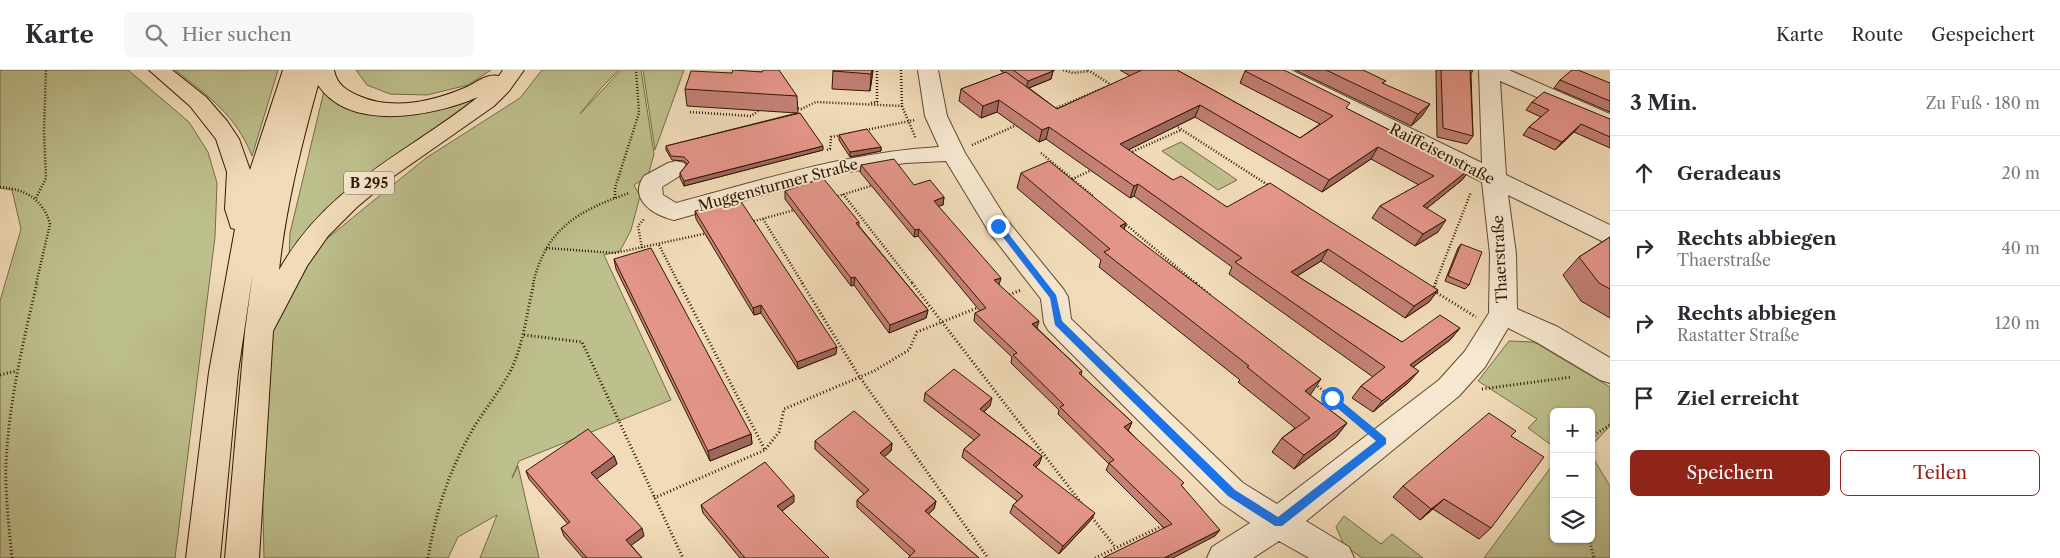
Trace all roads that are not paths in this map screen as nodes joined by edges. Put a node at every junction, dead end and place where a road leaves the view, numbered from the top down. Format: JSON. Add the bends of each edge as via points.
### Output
{"nodes":[{"id":1,"x":159,"y":70,"type":"edge"},
{"id":2,"x":293,"y":70,"type":"edge"},
{"id":3,"x":312,"y":70,"type":"edge"},
{"id":4,"x":324,"y":70,"type":"edge"},
{"id":5,"x":510,"y":70,"type":"edge"},
{"id":6,"x":514,"y":70,"type":"edge"},
{"id":7,"x":928,"y":70,"type":"edge"},
{"id":8,"x":1275,"y":70,"type":"edge"},
{"id":9,"x":1490,"y":70,"type":"edge"},
{"id":10,"x":1610,"y":122,"type":"edge"},
{"id":11,"x":953,"y":152,"type":"junction"},
{"id":12,"x":676,"y":168,"type":"dead end"},
{"id":13,"x":1486,"y":176,"type":"junction"},
{"id":14,"x":246,"y":235,"type":"junction"},
{"id":15,"x":1610,"y":236,"type":"edge"},
{"id":16,"x":1499,"y":322,"type":"junction"},
{"id":17,"x":259,"y":331,"type":"junction"},
{"id":18,"x":1610,"y":372,"type":"edge"},
{"id":19,"x":1278,"y":523,"type":"junction"},
{"id":20,"x":203,"y":558,"type":"edge"},
{"id":21,"x":242,"y":558,"type":"edge"},
{"id":22,"x":1224,"y":558,"type":"edge"},
{"id":23,"x":1337,"y":558,"type":"edge"}],
"edges":[{"from":1,"to":14,"type":"main road","via":[[210,113],[224,132],[239,174],[237,213]]},
{"from":2,"to":14,"type":"main road","via":[[271,135]]},
{"from":3,"to":17,"type":"main road","number":"B 295","via":[[270,226]]},
{"from":4,"to":5,"type":"main road","via":[[328,85],[351,102],[390,109],[456,99],[493,82]]},
{"from":6,"to":17,"type":"main road","number":"B 295","via":[[494,97],[396,162],[342,207],[296,263]]},
{"from":7,"to":11,"type":"street","via":[[936,116]]},
{"from":8,"to":13,"type":"street","name":"Raiffeisenstraße"},
{"from":9,"to":10,"type":"street"},
{"from":9,"to":13,"type":"street","name":"Thaerstraße"},
{"from":11,"to":12,"type":"street","name":"Muggensturmer Straße","via":[[841,166],[665,208],[650,197],[649,189],[652,181]]},
{"from":11,"to":19,"type":"street","via":[[998,226],[1054,297],[1058,322],[1232,493]]},
{"from":13,"to":15,"type":"street","name":"Raiffeisenstraße"},
{"from":13,"to":16,"type":"street","name":"Thaerstraße","via":[[1503,254]]},
{"from":14,"to":20,"type":"main road","via":[[225,348]]},
{"from":16,"to":18,"type":"street","via":[[1548,335]]},
{"from":16,"to":19,"type":"street","via":[[1475,359],[1449,388]]},
{"from":17,"to":21,"type":"main road","number":"B 295"},
{"from":19,"to":22,"type":"street"},
{"from":19,"to":23,"type":"street"}]}
